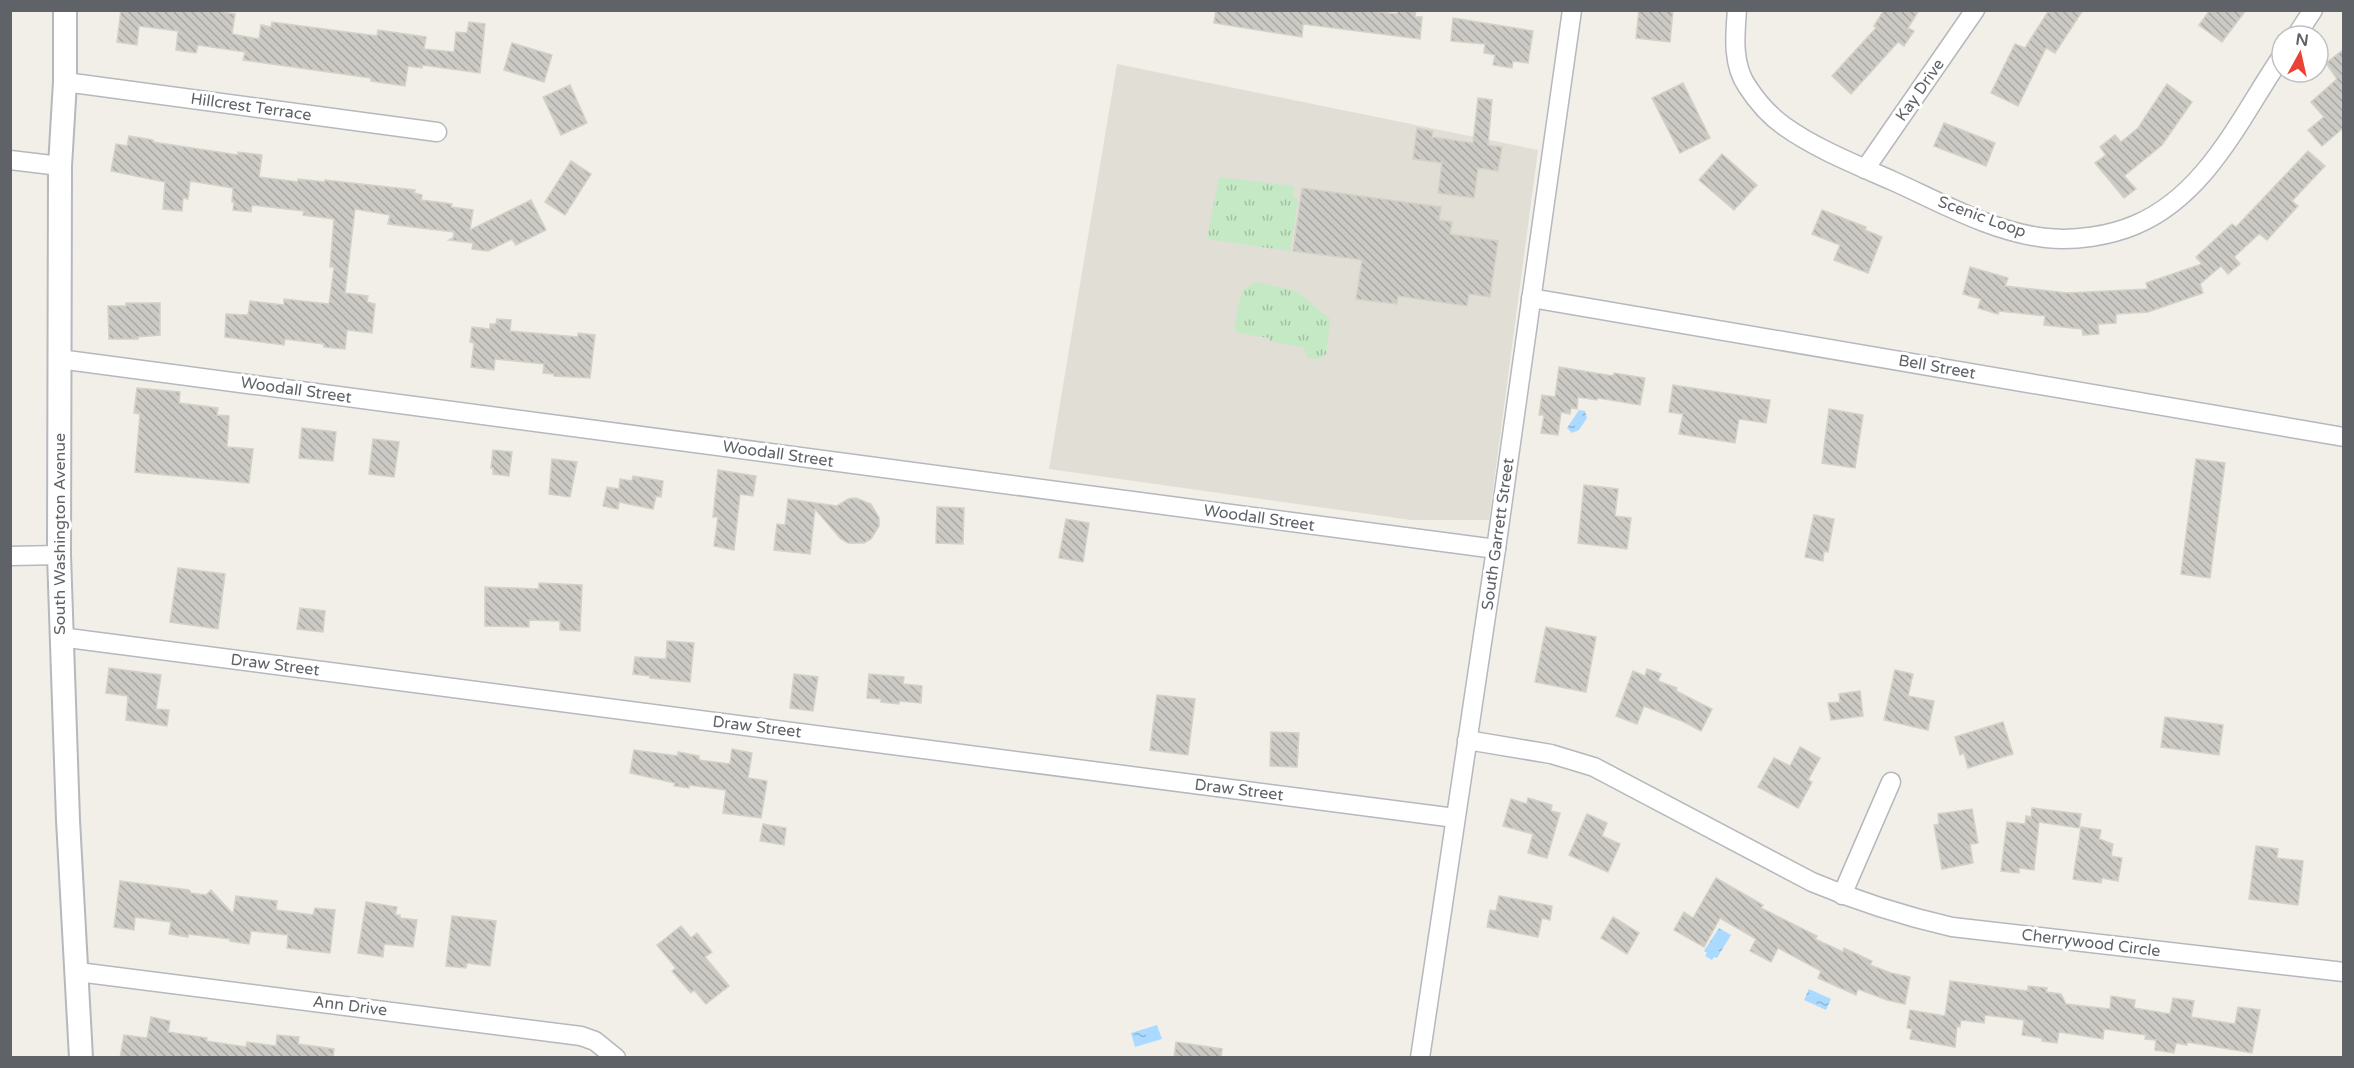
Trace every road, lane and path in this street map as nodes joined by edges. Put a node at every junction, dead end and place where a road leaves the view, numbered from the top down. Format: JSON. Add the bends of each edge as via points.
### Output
{"nodes":[{"id":1,"x":66,"y":10,"type":"edge"},
{"id":2,"x":1572,"y":10,"type":"edge"},
{"id":3,"x":1737,"y":10,"type":"edge"},
{"id":4,"x":1975,"y":10,"type":"edge"},
{"id":5,"x":2313,"y":10,"type":"edge"},
{"id":6,"x":2304,"y":24,"type":"edge"},
{"id":7,"x":2270,"y":74,"type":"edge"},
{"id":8,"x":65,"y":82,"type":"junction"},
{"id":9,"x":437,"y":132,"type":"dead end"},
{"id":10,"x":10,"y":160,"type":"edge"},
{"id":11,"x":60,"y":166,"type":"junction"},
{"id":12,"x":1865,"y":169,"type":"junction"},
{"id":13,"x":1531,"y":298,"type":"junction"},
{"id":14,"x":59,"y":359,"type":"junction"},
{"id":15,"x":2343,"y":437,"type":"edge"},
{"id":16,"x":1496,"y":549,"type":"junction"},
{"id":17,"x":58,"y":555,"type":"junction"},
{"id":18,"x":10,"y":556,"type":"edge"},
{"id":19,"x":60,"y":637,"type":"junction"},
{"id":20,"x":1467,"y":740,"type":"junction"},
{"id":21,"x":1891,"y":782,"type":"dead end"},
{"id":22,"x":1455,"y":818,"type":"junction"},
{"id":23,"x":1842,"y":895,"type":"junction"},
{"id":24,"x":78,"y":972,"type":"junction"},
{"id":25,"x":2343,"y":972,"type":"edge"},
{"id":26,"x":81,"y":1058,"type":"edge"},
{"id":27,"x":616,"y":1058,"type":"edge"},
{"id":28,"x":1420,"y":1058,"type":"edge"}],
"edges":[{"from":1,"to":8,"type":"street","name":"South Washington Avenue"},
{"from":2,"to":13,"type":"street","name":"South Garrett Street"},
{"from":3,"to":12,"type":"street","name":"Scenic Loop","via":[[1737,60],[1746,85],[1756,98],[1782,125]]},
{"from":4,"to":12,"type":"street","name":"Kay Drive"},
{"from":5,"to":6,"type":"street"},
{"from":7,"to":12,"type":"street","name":"Scenic Loop","via":[[2220,151],[2190,188],[2165,209],[2119,230],[2064,238],[2026,234],[1974,217]]},
{"from":8,"to":9,"type":"street","name":"Hillcrest Terrace"},
{"from":8,"to":11,"type":"street","name":"South Washington Avenue"},
{"from":10,"to":11,"type":"street"},
{"from":11,"to":14,"type":"street","name":"South Washington Avenue"},
{"from":13,"to":15,"type":"street","name":"Bell Street"},
{"from":13,"to":16,"type":"street","name":"South Garrett Street"},
{"from":14,"to":16,"type":"street","name":"Woodall Street"},
{"from":14,"to":17,"type":"street","name":"South Washington Avenue"},
{"from":16,"to":20,"type":"street","name":"South Garrett Street"},
{"from":17,"to":18,"type":"street"},
{"from":17,"to":19,"type":"street","name":"South Washington Avenue"},
{"from":19,"to":22,"type":"street","name":"Draw Street"},
{"from":19,"to":24,"type":"street","name":"South Washington Avenue"},
{"from":20,"to":22,"type":"street","name":"South Garrett Street"},
{"from":20,"to":23,"type":"street","name":"Cherrywood Circle","via":[[1571,758],[1594,767]]},
{"from":21,"to":23,"type":"street"},
{"from":22,"to":28,"type":"street","name":"South Garrett Street"},
{"from":23,"to":25,"type":"street","name":"Cherrywood Circle","via":[[1952,927]]},
{"from":24,"to":26,"type":"street","name":"South Washington Avenue"},
{"from":24,"to":27,"type":"street","name":"Ann Drive","via":[[581,1036],[596,1041]]}]}
